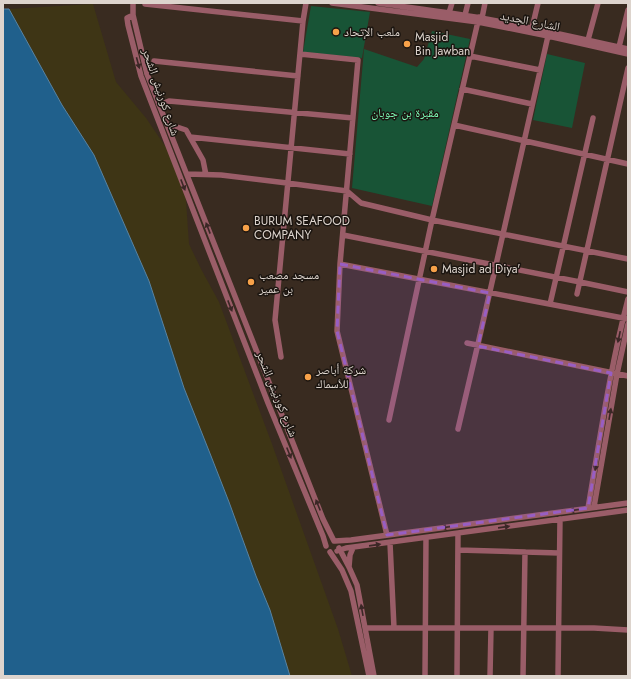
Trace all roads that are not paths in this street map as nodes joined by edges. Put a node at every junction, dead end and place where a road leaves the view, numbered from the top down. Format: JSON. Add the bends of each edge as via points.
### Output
{"nodes":[{"id":1,"x":133,"y":3,"type":"edge"},
{"id":2,"x":306,"y":3,"type":"edge"},
{"id":3,"x":332,"y":3,"type":"edge"},
{"id":4,"x":378,"y":3,"type":"edge"},
{"id":5,"x":452,"y":3,"type":"edge"},
{"id":6,"x":468,"y":3,"type":"edge"},
{"id":7,"x":485,"y":3,"type":"edge"},
{"id":8,"x":538,"y":3,"type":"edge"},
{"id":9,"x":598,"y":3,"type":"edge"},
{"id":10,"x":145,"y":4,"type":"dead end"},
{"id":11,"x":628,"y":10,"type":"edge"},
{"id":12,"x":449,"y":13,"type":"junction"},
{"id":13,"x":133,"y":15,"type":"junction"},
{"id":14,"x":465,"y":15,"type":"junction"},
{"id":15,"x":480,"y":19,"type":"junction"},
{"id":16,"x":303,"y":20,"type":"junction"},
{"id":17,"x":532,"y":28,"type":"junction"},
{"id":18,"x":548,"y":36,"type":"junction"},
{"id":19,"x":588,"y":40,"type":"junction"},
{"id":20,"x":619,"y":47,"type":"junction"},
{"id":21,"x":628,"y":49,"type":"edge"},
{"id":22,"x":300,"y":54,"type":"junction"},
{"id":23,"x":628,"y":54,"type":"edge"},
{"id":24,"x":470,"y":56,"type":"junction"},
{"id":25,"x":154,"y":61,"type":"dead end"},
{"id":26,"x":628,"y":68,"type":"edge"},
{"id":27,"x":540,"y":70,"type":"junction"},
{"id":28,"x":298,"y":76,"type":"junction"},
{"id":29,"x":462,"y":89,"type":"junction"},
{"id":30,"x":532,"y":104,"type":"junction"},
{"id":31,"x":159,"y":105,"type":"junction"},
{"id":32,"x":294,"y":113,"type":"junction"},
{"id":33,"x":353,"y":118,"type":"junction"},
{"id":34,"x":593,"y":118,"type":"dead end"},
{"id":35,"x":454,"y":125,"type":"junction"},
{"id":36,"x":168,"y":127,"type":"junction"},
{"id":37,"x":190,"y":137,"type":"junction"},
{"id":38,"x":524,"y":140,"type":"junction"},
{"id":39,"x":291,"y":148,"type":"junction"},
{"id":40,"x":350,"y":154,"type":"junction"},
{"id":41,"x":585,"y":154,"type":"junction"},
{"id":42,"x":608,"y":159,"type":"junction"},
{"id":43,"x":628,"y":164,"type":"edge"},
{"id":44,"x":187,"y":174,"type":"junction"},
{"id":45,"x":206,"y":175,"type":"junction"},
{"id":46,"x":287,"y":183,"type":"junction"},
{"id":47,"x":347,"y":191,"type":"junction"},
{"id":48,"x":432,"y":220,"type":"junction"},
{"id":49,"x":503,"y":234,"type":"junction"},
{"id":50,"x":343,"y":235,"type":"junction"},
{"id":51,"x":214,"y":244,"type":"junction"},
{"id":52,"x":563,"y":246,"type":"junction"},
{"id":53,"x":207,"y":247,"type":"junction"},
{"id":54,"x":426,"y":251,"type":"junction"},
{"id":55,"x":587,"y":251,"type":"junction"},
{"id":56,"x":628,"y":259,"type":"edge"},
{"id":57,"x":340,"y":264,"type":"junction"},
{"id":58,"x":496,"y":265,"type":"junction"},
{"id":59,"x":556,"y":277,"type":"junction"},
{"id":60,"x":419,"y":279,"type":"junction"},
{"id":61,"x":580,"y":282,"type":"junction"},
{"id":62,"x":628,"y":292,"type":"edge"},
{"id":63,"x":490,"y":293,"type":"junction"},
{"id":64,"x":577,"y":294,"type":"dead end"},
{"id":65,"x":628,"y":300,"type":"edge"},
{"id":66,"x":550,"y":304,"type":"junction"},
{"id":67,"x":626,"y":318,"type":"edge"},
{"id":68,"x":628,"y":324,"type":"edge"},
{"id":69,"x":467,"y":343,"type":"dead end"},
{"id":70,"x":478,"y":346,"type":"junction"},
{"id":71,"x":280,"y":357,"type":"dead end"},
{"id":72,"x":614,"y":373,"type":"junction"},
{"id":73,"x":628,"y":376,"type":"edge"},
{"id":74,"x":275,"y":399,"type":"junction"},
{"id":75,"x":268,"y":403,"type":"junction"},
{"id":76,"x":389,"y":420,"type":"dead end"},
{"id":77,"x":458,"y":429,"type":"dead end"},
{"id":78,"x":628,"y":503,"type":"edge"},
{"id":79,"x":591,"y":508,"type":"junction"},
{"id":80,"x":628,"y":510,"type":"edge"},
{"id":81,"x":560,"y":519,"type":"junction"},
{"id":82,"x":458,"y":533,"type":"junction"},
{"id":83,"x":387,"y":535,"type":"junction"},
{"id":84,"x":426,"y":538,"type":"junction"},
{"id":85,"x":335,"y":541,"type":"junction"},
{"id":86,"x":390,"y":543,"type":"junction"},
{"id":87,"x":326,"y":546,"type":"junction"},
{"id":88,"x":353,"y":548,"type":"junction"},
{"id":89,"x":338,"y":549,"type":"junction"},
{"id":90,"x":458,"y":550,"type":"junction"},
{"id":91,"x":330,"y":552,"type":"junction"},
{"id":92,"x":525,"y":552,"type":"junction"},
{"id":93,"x":559,"y":553,"type":"junction"},
{"id":94,"x":349,"y":567,"type":"junction"},
{"id":95,"x":365,"y":628,"type":"junction"},
{"id":96,"x":394,"y":628,"type":"junction"},
{"id":97,"x":425,"y":628,"type":"junction"},
{"id":98,"x":458,"y":628,"type":"junction"},
{"id":99,"x":491,"y":628,"type":"junction"},
{"id":100,"x":524,"y":628,"type":"junction"},
{"id":101,"x":559,"y":629,"type":"junction"},
{"id":102,"x":628,"y":630,"type":"edge"},
{"id":103,"x":369,"y":676,"type":"edge"},
{"id":104,"x":374,"y":676,"type":"edge"},
{"id":105,"x":425,"y":676,"type":"edge"},
{"id":106,"x":457,"y":676,"type":"edge"},
{"id":107,"x":490,"y":676,"type":"edge"},
{"id":108,"x":523,"y":676,"type":"edge"},
{"id":109,"x":558,"y":676,"type":"edge"}],
"edges":[{"from":1,"to":13,"type":"street"},
{"from":2,"to":16,"type":"street"},
{"from":3,"to":15,"type":"street","name":"الشارع الجديد"},
{"from":4,"to":12,"type":"street","name":"الشارع الجديد"},
{"from":5,"to":12,"type":"street"},
{"from":6,"to":14,"type":"street"},
{"from":7,"to":15,"type":"street"},
{"from":8,"to":17,"type":"street"},
{"from":9,"to":19,"type":"street"},
{"from":10,"to":16,"type":"street"},
{"from":11,"to":20,"type":"street"},
{"from":12,"to":14,"type":"street","name":"الشارع الجديد"},
{"from":13,"to":31,"type":"street","name":"شارع كورنيش الشحر","via":[[147,74]]},
{"from":13,"to":53,"type":"street","name":"شارع كورنيش الشحر","one_way":true,"via":[[127,18],[141,76]]},
{"from":14,"to":15,"type":"street","name":"الشارع الجديد"},
{"from":15,"to":17,"type":"street","name":"الشارع الجديد"},
{"from":15,"to":18,"type":"street","name":"الشارع الجديد"},
{"from":15,"to":24,"type":"street"},
{"from":16,"to":22,"type":"street"},
{"from":17,"to":19,"type":"street","name":"الشارع الجديد"},
{"from":18,"to":23,"type":"street","name":"الشارع الجديد"},
{"from":18,"to":27,"type":"street"},
{"from":19,"to":20,"type":"street","name":"الشارع الجديد"},
{"from":20,"to":21,"type":"street","name":"الشارع الجديد"},
{"from":22,"to":28,"type":"street"},
{"from":22,"to":33,"type":"street","via":[[358,60]]},
{"from":24,"to":27,"type":"street"},
{"from":24,"to":29,"type":"street"},
{"from":25,"to":28,"type":"street"},
{"from":26,"to":42,"type":"street"},
{"from":27,"to":30,"type":"street"},
{"from":28,"to":32,"type":"street"},
{"from":29,"to":30,"type":"street"},
{"from":29,"to":35,"type":"street"},
{"from":30,"to":38,"type":"street"},
{"from":31,"to":32,"type":"street","via":[[168,101]]},
{"from":31,"to":36,"type":"street","name":"شارع كورنيش الشحر"},
{"from":32,"to":33,"type":"street"},
{"from":32,"to":39,"type":"street"},
{"from":33,"to":40,"type":"street"},
{"from":34,"to":41,"type":"street"},
{"from":35,"to":38,"type":"street"},
{"from":35,"to":48,"type":"street"},
{"from":36,"to":37,"type":"street","via":[[186,130]]},
{"from":36,"to":44,"type":"street","name":"شارع كورنيش الشحر"},
{"from":37,"to":39,"type":"street"},
{"from":37,"to":45,"type":"street","via":[[203,160]]},
{"from":38,"to":41,"type":"street"},
{"from":38,"to":49,"type":"street"},
{"from":39,"to":40,"type":"street"},
{"from":39,"to":46,"type":"street"},
{"from":40,"to":47,"type":"street"},
{"from":41,"to":42,"type":"street"},
{"from":41,"to":52,"type":"street"},
{"from":42,"to":43,"type":"street"},
{"from":42,"to":55,"type":"street"},
{"from":44,"to":45,"type":"street"},
{"from":51,"to":44,"type":"street","name":"شارع كورنيش الشحر","one_way":true},
{"from":45,"to":46,"type":"street"},
{"from":46,"to":47,"type":"street"},
{"from":46,"to":71,"type":"street","via":[[275,320]]},
{"from":47,"to":48,"type":"street","via":[[361,203]]},
{"from":47,"to":50,"type":"street"},
{"from":48,"to":49,"type":"street"},
{"from":48,"to":54,"type":"street"},
{"from":49,"to":52,"type":"street"},
{"from":49,"to":58,"type":"street"},
{"from":50,"to":54,"type":"street"},
{"from":50,"to":57,"type":"street"},
{"from":51,"to":53,"type":"street"},
{"from":51,"to":74,"type":"street","name":"شارع كورنيش الشحر"},
{"from":52,"to":55,"type":"street"},
{"from":52,"to":59,"type":"street"},
{"from":53,"to":75,"type":"street","name":"شارع كورنيش الشحر","one_way":true},
{"from":54,"to":58,"type":"street"},
{"from":54,"to":60,"type":"street"},
{"from":55,"to":56,"type":"street"},
{"from":55,"to":61,"type":"street"},
{"from":57,"to":60,"type":"street"},
{"from":57,"to":83,"type":"street","via":[[337,331]]},
{"from":58,"to":59,"type":"street"},
{"from":58,"to":63,"type":"street"},
{"from":59,"to":61,"type":"street"},
{"from":59,"to":66,"type":"street"},
{"from":60,"to":63,"type":"street"},
{"from":60,"to":76,"type":"street"},
{"from":61,"to":62,"type":"street"},
{"from":61,"to":64,"type":"street"},
{"from":63,"to":66,"type":"street"},
{"from":63,"to":70,"type":"street"},
{"from":65,"to":67,"type":"street"},
{"from":66,"to":67,"type":"street"},
{"from":67,"to":72,"type":"street","one_way":true},
{"from":68,"to":72,"type":"street"},
{"from":69,"to":70,"type":"street"},
{"from":70,"to":72,"type":"street"},
{"from":70,"to":77,"type":"street"},
{"from":72,"to":73,"type":"street"},
{"from":72,"to":79,"type":"street"},
{"from":74,"to":75,"type":"street"},
{"from":85,"to":74,"type":"street","name":"شارع كورنيش الشحر","one_way":true,"via":[[323,519]]},
{"from":75,"to":87,"type":"street","name":"شارع كورنيش الشحر","one_way":true},
{"from":78,"to":79,"type":"street"},
{"from":79,"to":83,"type":"street","one_way":true},
{"from":80,"to":81,"type":"street"},
{"from":82,"to":81,"type":"street","one_way":true},
{"from":81,"to":93,"type":"street"},
{"from":82,"to":84,"type":"street"},
{"from":82,"to":90,"type":"street"},
{"from":83,"to":85,"type":"street"},
{"from":84,"to":86,"type":"street"},
{"from":84,"to":97,"type":"street"},
{"from":85,"to":87,"type":"street","via":[[329,541]]},
{"from":85,"to":89,"type":"street"},
{"from":88,"to":86,"type":"street","one_way":true},
{"from":86,"to":96,"type":"street"},
{"from":87,"to":91,"type":"street"},
{"from":88,"to":89,"type":"street"},
{"from":88,"to":94,"type":"street"},
{"from":89,"to":91,"type":"street"},
{"from":89,"to":94,"type":"street"},
{"from":90,"to":92,"type":"street"},
{"from":90,"to":98,"type":"street"},
{"from":91,"to":103,"type":"street","via":[[342,570],[351,591]]},
{"from":92,"to":93,"type":"street"},
{"from":92,"to":100,"type":"street"},
{"from":93,"to":101,"type":"street"},
{"from":95,"to":94,"type":"street","one_way":true,"via":[[357,585]]},
{"from":95,"to":96,"type":"street"},
{"from":95,"to":104,"type":"street"},
{"from":96,"to":97,"type":"street"},
{"from":97,"to":98,"type":"street"},
{"from":97,"to":105,"type":"street"},
{"from":98,"to":99,"type":"street"},
{"from":98,"to":106,"type":"street"},
{"from":99,"to":100,"type":"street"},
{"from":99,"to":107,"type":"street"},
{"from":100,"to":101,"type":"street"},
{"from":100,"to":108,"type":"street"},
{"from":101,"to":102,"type":"street"},
{"from":101,"to":109,"type":"street"}]}
